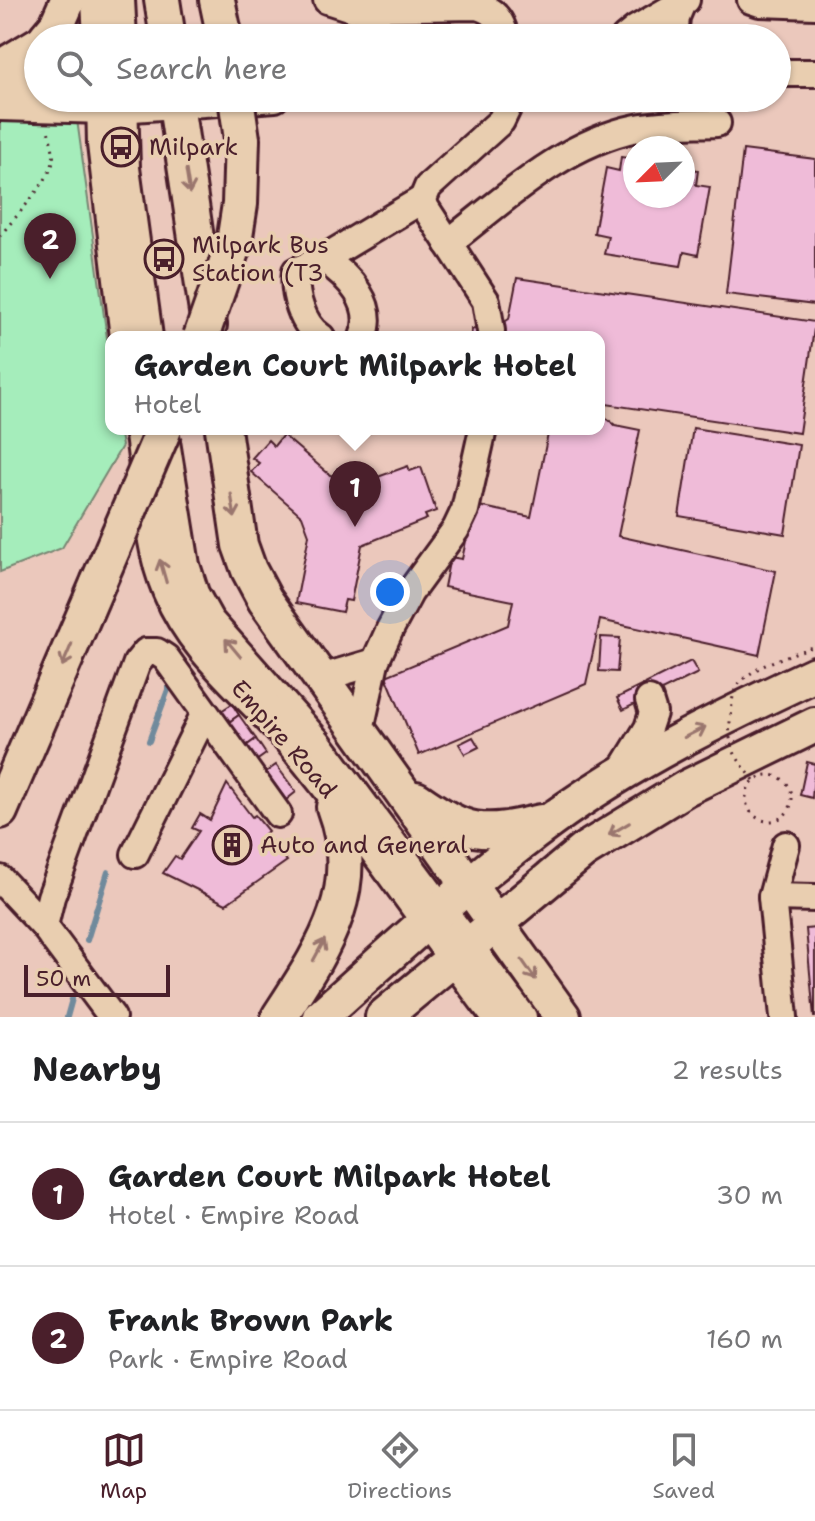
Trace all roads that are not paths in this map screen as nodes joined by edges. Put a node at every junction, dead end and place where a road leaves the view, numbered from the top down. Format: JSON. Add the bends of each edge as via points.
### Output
{"nodes":[{"id":1,"x":68,"y":0,"type":"edge"},
{"id":2,"x":99,"y":0,"type":"edge"},
{"id":3,"x":121,"y":0,"type":"edge"},
{"id":4,"x":162,"y":0,"type":"edge"},
{"id":5,"x":327,"y":0,"type":"edge"},
{"id":6,"x":751,"y":0,"type":"edge"},
{"id":7,"x":684,"y":2,"type":"edge"},
{"id":8,"x":815,"y":5,"type":"edge"},
{"id":9,"x":57,"y":24,"type":"edge"},
{"id":10,"x":100,"y":24,"type":"edge"},
{"id":11,"x":122,"y":24,"type":"edge"},
{"id":12,"x":166,"y":24,"type":"edge"},
{"id":13,"x":501,"y":24,"type":"edge"},
{"id":14,"x":645,"y":24,"type":"edge"},
{"id":15,"x":675,"y":24,"type":"edge"},
{"id":16,"x":24,"y":53,"type":"edge"},
{"id":17,"x":0,"y":68,"type":"edge"},
{"id":18,"x":791,"y":73,"type":"edge"},
{"id":19,"x":815,"y":73,"type":"edge"},
{"id":20,"x":24,"y":83,"type":"edge"},
{"id":21,"x":0,"y":84,"type":"edge"},
{"id":22,"x":24,"y":106,"type":"edge"},
{"id":23,"x":0,"y":107,"type":"edge"},
{"id":24,"x":112,"y":112,"type":"edge"},
{"id":25,"x":116,"y":112,"type":"edge"},
{"id":26,"x":177,"y":112,"type":"edge"},
{"id":27,"x":238,"y":112,"type":"edge"},
{"id":28,"x":503,"y":112,"type":"edge"},
{"id":29,"x":717,"y":123,"type":"dead end"},
{"id":30,"x":423,"y":199,"type":"junction"},
{"id":31,"x":448,"y":243,"type":"junction"},
{"id":32,"x":323,"y":259,"type":"junction"},
{"id":33,"x":127,"y":331,"type":"edge"},
{"id":34,"x":148,"y":331,"type":"edge"},
{"id":35,"x":203,"y":331,"type":"edge"},
{"id":36,"x":209,"y":331,"type":"edge"},
{"id":37,"x":312,"y":331,"type":"edge"},
{"id":38,"x":364,"y":331,"type":"edge"},
{"id":39,"x":491,"y":331,"type":"dead end"},
{"id":40,"x":143,"y":435,"type":"edge"},
{"id":41,"x":161,"y":435,"type":"edge"},
{"id":42,"x":165,"y":435,"type":"edge"},
{"id":43,"x":224,"y":435,"type":"edge"},
{"id":44,"x":481,"y":435,"type":"edge"},
{"id":45,"x":375,"y":662,"type":"junction"},
{"id":46,"x":815,"y":674,"type":"edge"},
{"id":47,"x":321,"y":678,"type":"junction"},
{"id":48,"x":649,"y":700,"type":"dead end"},
{"id":49,"x":205,"y":713,"type":"junction"},
{"id":50,"x":815,"y":725,"type":"edge"},
{"id":51,"x":360,"y":730,"type":"junction"},
{"id":52,"x":620,"y":775,"type":"junction"},
{"id":53,"x":323,"y":779,"type":"junction"},
{"id":54,"x":399,"y":787,"type":"junction"},
{"id":55,"x":0,"y":811,"type":"edge"},
{"id":56,"x":278,"y":814,"type":"dead end"},
{"id":57,"x":551,"y":820,"type":"junction"},
{"id":58,"x":786,"y":845,"type":"dead end"},
{"id":59,"x":135,"y":854,"type":"dead end"},
{"id":60,"x":0,"y":879,"type":"edge"},
{"id":61,"x":468,"y":885,"type":"junction"},
{"id":62,"x":772,"y":897,"type":"junction"},
{"id":63,"x":815,"y":898,"type":"edge"},
{"id":64,"x":436,"y":915,"type":"junction"},
{"id":65,"x":496,"y":922,"type":"junction"},
{"id":66,"x":44,"y":926,"type":"junction"},
{"id":67,"x":462,"y":951,"type":"junction"},
{"id":68,"x":112,"y":1017,"type":"edge"},
{"id":69,"x":279,"y":1017,"type":"edge"},
{"id":70,"x":320,"y":1017,"type":"edge"},
{"id":71,"x":383,"y":1017,"type":"edge"},
{"id":72,"x":500,"y":1017,"type":"edge"},
{"id":73,"x":523,"y":1017,"type":"edge"},
{"id":74,"x":563,"y":1017,"type":"edge"},
{"id":75,"x":784,"y":1017,"type":"edge"}],
"edges":[{"from":1,"to":9,"type":"main road"},
{"from":2,"to":10,"type":"main road"},
{"from":3,"to":11,"type":"street"},
{"from":4,"to":12,"type":"main road"},
{"from":5,"to":13,"type":"street","via":[[352,8],[477,6],[493,13]]},
{"from":6,"to":8,"type":"street"},
{"from":7,"to":14,"type":"street"},
{"from":7,"to":15,"type":"street"},
{"from":16,"to":17,"type":"main road"},
{"from":18,"to":19,"type":"street"},
{"from":20,"to":21,"type":"street"},
{"from":22,"to":23,"type":"street"},
{"from":24,"to":33,"type":"main road","via":[[105,144]]},
{"from":25,"to":34,"type":"street"},
{"from":26,"to":36,"type":"main road","one_way":true},
{"from":27,"to":35,"type":"main road","bridge":true,"via":[[240,204],[234,243]]},
{"from":28,"to":30,"type":"street","via":[[501,121],[428,187]]},
{"from":29,"to":31,"type":"street","via":[[636,129],[586,146],[533,176]]},
{"from":30,"to":31,"type":"street"},
{"from":30,"to":32,"type":"street"},
{"from":31,"to":39,"type":"street","via":[[486,301]]},
{"from":32,"to":37,"type":"street","via":[[296,271],[294,281]]},
{"from":32,"to":38,"type":"street","via":[[357,290],[365,306]]},
{"from":53,"to":40,"type":"main road","name":"Empire Road","one_way":true,"via":[[210,657],[176,605],[159,555]]},
{"from":41,"to":55,"type":"main road","one_way":true,"bridge":true},
{"from":64,"to":42,"type":"street","one_way":true,"via":[[317,741],[210,620],[186,565]]},
{"from":43,"to":47,"type":"main road","one_way":true,"via":[[244,557],[265,600]]},
{"from":44,"to":45,"type":"street","via":[[460,520],[410,592]]},
{"from":45,"to":47,"type":"street"},
{"from":45,"to":51,"type":"street"},
{"from":52,"to":46,"type":"main road","one_way":true},
{"from":47,"to":51,"type":"main road"},
{"from":48,"to":52,"type":"street","via":[[653,713],[648,728]]},
{"from":49,"to":56,"type":"street"},
{"from":49,"to":59,"type":"street"},
{"from":49,"to":66,"type":"street","via":[[166,658],[149,651],[141,656]]},
{"from":50,"to":65,"type":"main road","one_way":true,"via":[[686,788],[596,843]]},
{"from":51,"to":54,"type":"main road"},
{"from":52,"to":57,"type":"main road"},
{"from":53,"to":64,"type":"main road","name":"Empire Road"},
{"from":69,"to":53,"type":"main road","one_way":true,"via":[[329,933],[345,877],[345,842]]},
{"from":54,"to":57,"type":"main road","via":[[448,821],[484,832]]},
{"from":54,"to":61,"type":"main road"},
{"from":57,"to":61,"type":"main road"},
{"from":58,"to":62,"type":"street"},
{"from":60,"to":66,"type":"street"},
{"from":61,"to":64,"type":"main road"},
{"from":61,"to":65,"type":"main road"},
{"from":62,"to":63,"type":"street"},
{"from":62,"to":75,"type":"street"},
{"from":64,"to":67,"type":"main road","name":"Empire Road"},
{"from":64,"to":70,"type":"main road"},
{"from":65,"to":67,"type":"main road"},
{"from":65,"to":74,"type":"main road","one_way":true},
{"from":66,"to":68,"type":"street"},
{"from":67,"to":71,"type":"main road"},
{"from":67,"to":72,"type":"main road","name":"Empire Road"},
{"from":67,"to":73,"type":"street"}]}
